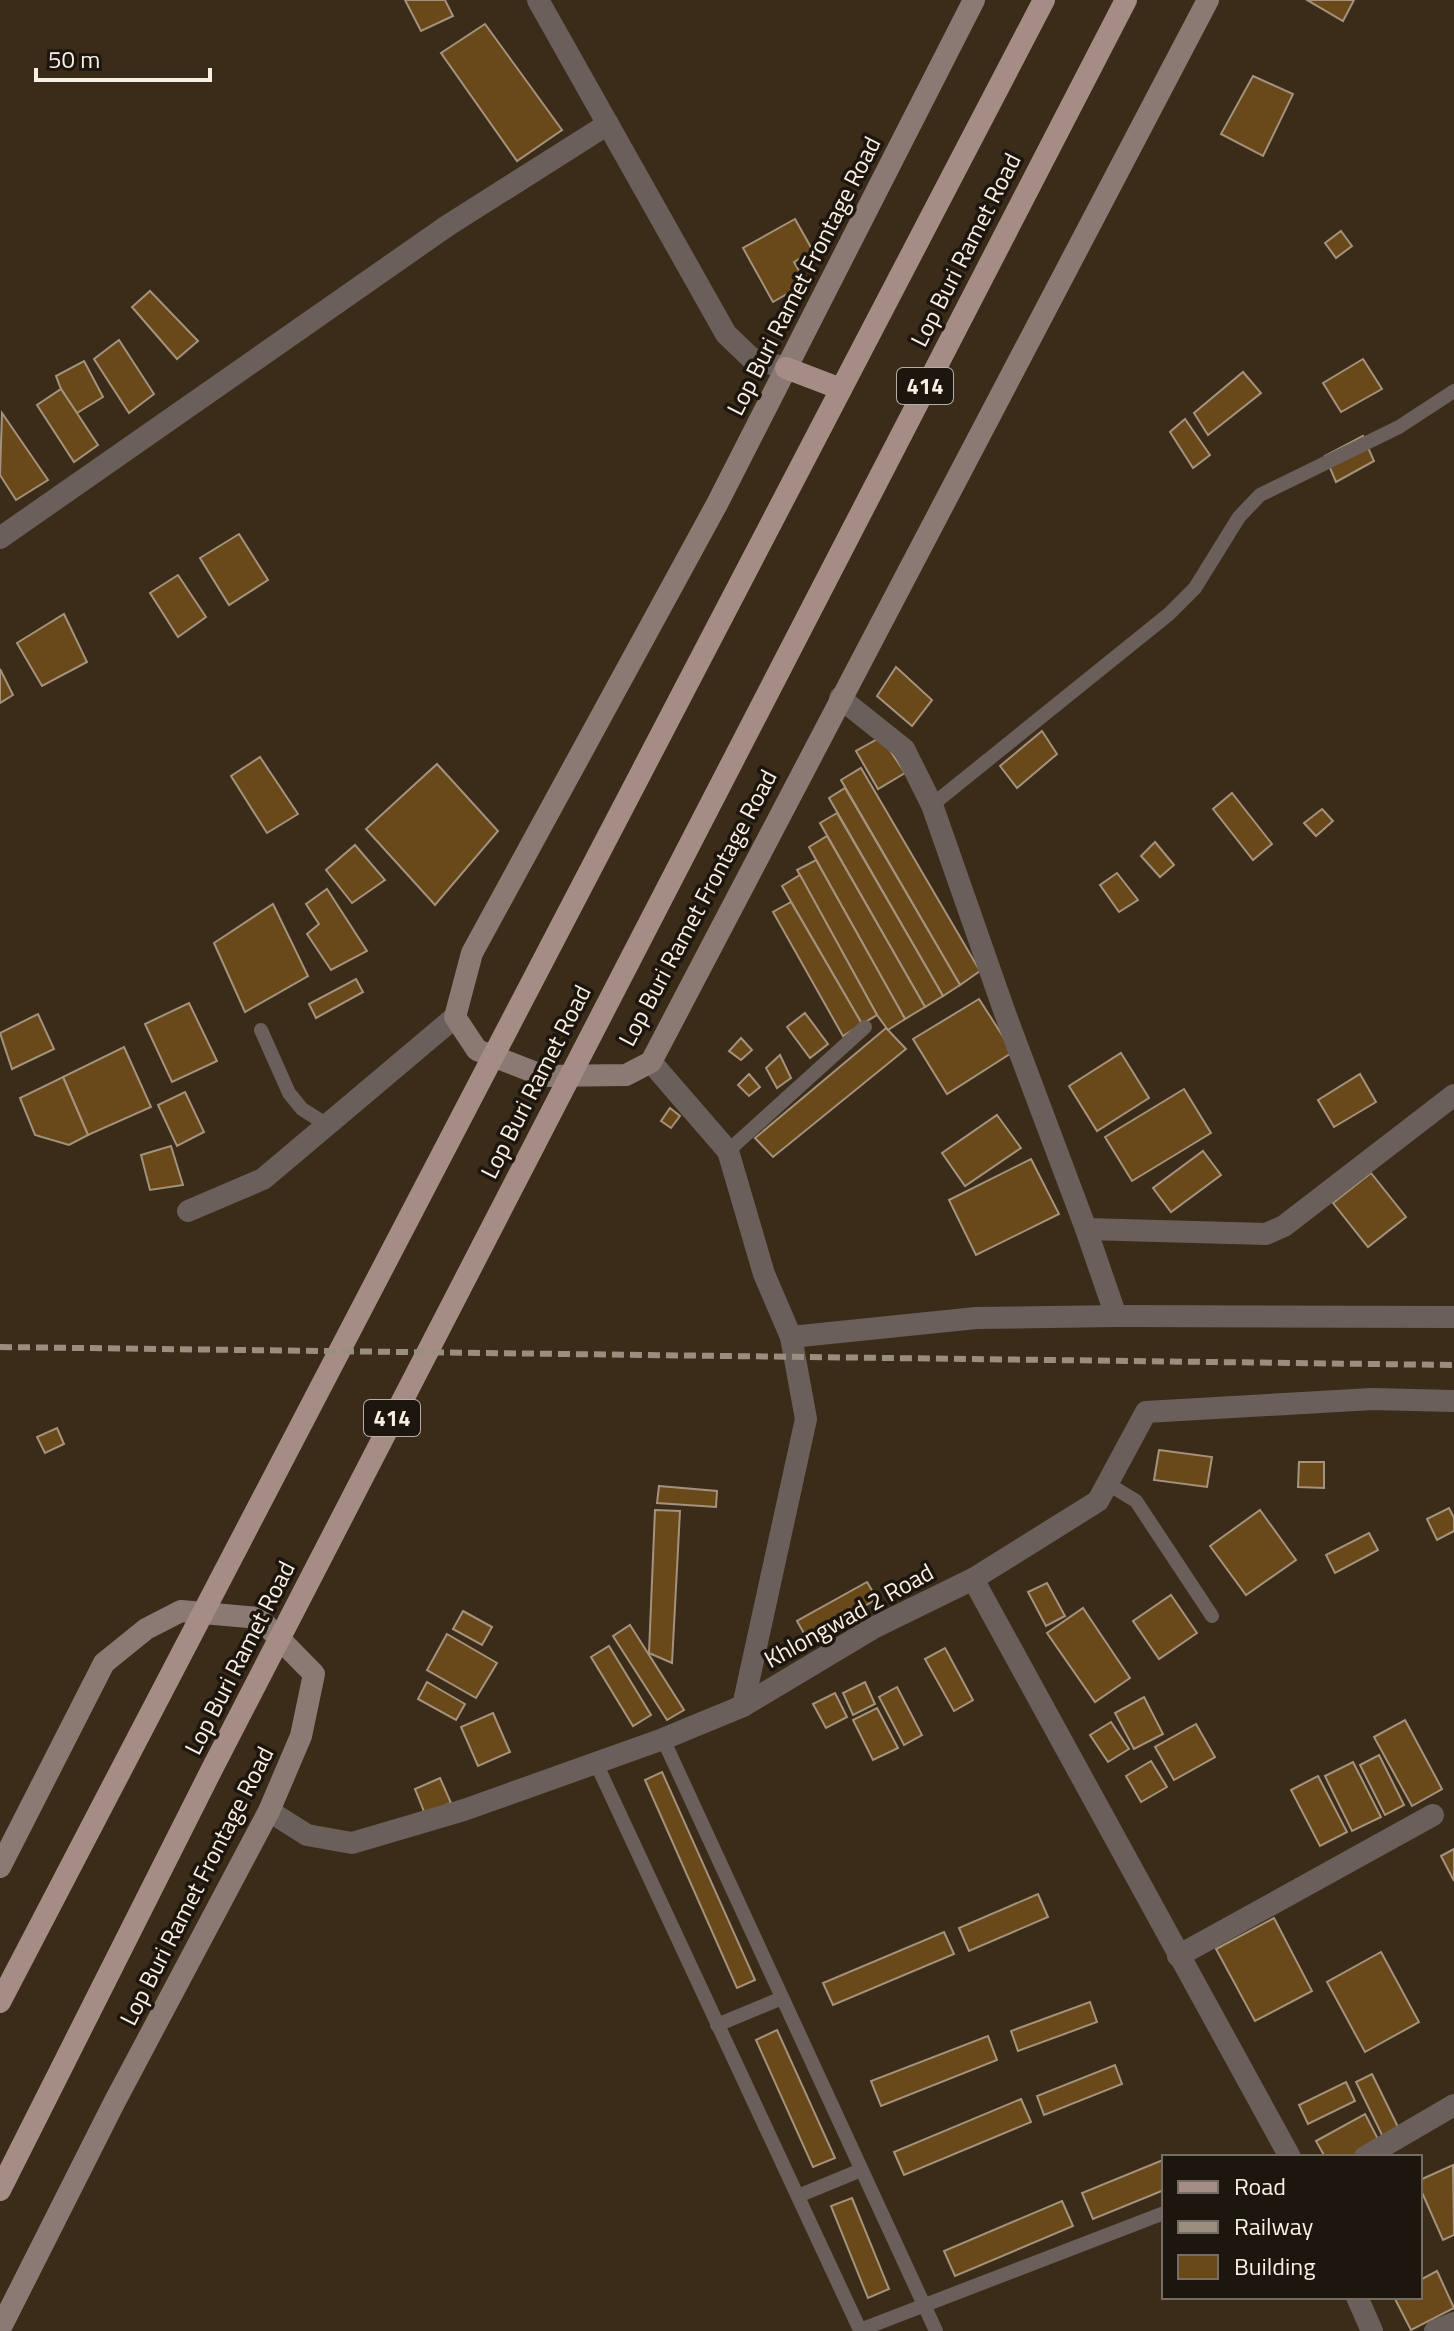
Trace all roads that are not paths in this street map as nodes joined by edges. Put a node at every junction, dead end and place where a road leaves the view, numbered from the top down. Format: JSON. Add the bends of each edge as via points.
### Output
{"nodes":[{"id":1,"x":538,"y":0,"type":"edge"},
{"id":2,"x":974,"y":0,"type":"edge"},
{"id":3,"x":1044,"y":0,"type":"edge"},
{"id":4,"x":1126,"y":0,"type":"edge"},
{"id":5,"x":1208,"y":0,"type":"edge"},
{"id":6,"x":608,"y":124,"type":"junction"},
{"id":7,"x":786,"y":368,"type":"junction"},
{"id":8,"x":841,"y":389,"type":"junction"},
{"id":9,"x":1454,"y":391,"type":"edge"},
{"id":10,"x":0,"y":538,"type":"edge"},
{"id":11,"x":840,"y":698,"type":"junction"},
{"id":12,"x":932,"y":805,"type":"junction"},
{"id":13,"x":455,"y":1017,"type":"junction"},
{"id":14,"x":865,"y":1027,"type":"dead end"},
{"id":15,"x":261,"y":1030,"type":"dead end"},
{"id":16,"x":651,"y":1062,"type":"junction"},
{"id":17,"x":1454,"y":1095,"type":"edge"},
{"id":18,"x":329,"y":1126,"type":"junction"},
{"id":19,"x":728,"y":1151,"type":"junction"},
{"id":20,"x":188,"y":1211,"type":"dead end"},
{"id":21,"x":1086,"y":1229,"type":"junction"},
{"id":22,"x":1116,"y":1316,"type":"junction"},
{"id":23,"x":1454,"y":1317,"type":"edge"},
{"id":24,"x":791,"y":1337,"type":"junction"},
{"id":25,"x":1454,"y":1401,"type":"edge"},
{"id":26,"x":1108,"y":1484,"type":"junction"},
{"id":27,"x":973,"y":1579,"type":"junction"},
{"id":28,"x":1212,"y":1616,"type":"dead end"},
{"id":29,"x":743,"y":1706,"type":"junction"},
{"id":30,"x":663,"y":1739,"type":"junction"},
{"id":31,"x":596,"y":1763,"type":"junction"},
{"id":32,"x":269,"y":1811,"type":"junction"},
{"id":33,"x":1433,"y":1815,"type":"dead end"},
{"id":34,"x":0,"y":1867,"type":"edge"},
{"id":35,"x":1178,"y":1956,"type":"junction"},
{"id":36,"x":782,"y":1998,"type":"junction"},
{"id":37,"x":0,"y":2002,"type":"edge"},
{"id":38,"x":717,"y":2025,"type":"junction"},
{"id":39,"x":1454,"y":2105,"type":"edge"},
{"id":40,"x":1289,"y":2155,"type":"edge"},
{"id":41,"x":1368,"y":2155,"type":"edge"},
{"id":42,"x":861,"y":2170,"type":"junction"},
{"id":43,"x":0,"y":2190,"type":"edge"},
{"id":44,"x":798,"y":2196,"type":"junction"},
{"id":45,"x":1162,"y":2214,"type":"edge"},
{"id":46,"x":1358,"y":2299,"type":"edge"},
{"id":47,"x":924,"y":2307,"type":"junction"},
{"id":48,"x":1454,"y":2323,"type":"edge"},
{"id":49,"x":0,"y":2329,"type":"edge"},
{"id":50,"x":859,"y":2331,"type":"edge"},
{"id":51,"x":936,"y":2331,"type":"edge"},
{"id":52,"x":1372,"y":2331,"type":"edge"},
{"id":53,"x":1435,"y":2331,"type":"edge"}],
"edges":[{"from":1,"to":6,"type":"street"},
{"from":2,"to":7,"type":"main road","name":"Lop Buri Ramet Frontage Road"},
{"from":3,"to":8,"type":"main road","name":"Lop Buri Ramet Road"},
{"from":4,"to":43,"type":"main road","name":"Lop Buri Ramet Road","number":"414"},
{"from":5,"to":11,"type":"main road","name":"Lop Buri Ramet Frontage Road"},
{"from":6,"to":7,"type":"street","via":[[726,334],[751,358]]},
{"from":6,"to":10,"type":"street","via":[[447,226]]},
{"from":7,"to":8,"type":"main road"},
{"from":7,"to":13,"type":"main road","name":"Lop Buri Ramet Frontage Road","via":[[472,953]]},
{"from":8,"to":37,"type":"main road","name":"Lop Buri Ramet Road"},
{"from":9,"to":12,"type":"lane","via":[[1399,427],[1260,495],[1239,517],[1195,588],[1169,614]]},
{"from":11,"to":12,"type":"street","via":[[904,749]]},
{"from":11,"to":16,"type":"main road","name":"Lop Buri Ramet Frontage Road"},
{"from":12,"to":21,"type":"street"},
{"from":13,"to":16,"type":"main road","name":"Lop Buri Ramet Frontage Road","via":[[477,1050],[544,1076],[626,1075]]},
{"from":13,"to":18,"type":"street"},
{"from":14,"to":19,"type":"lane"},
{"from":15,"to":18,"type":"lane","via":[[289,1093],[302,1109]]},
{"from":16,"to":19,"type":"street"},
{"from":17,"to":21,"type":"street","via":[[1284,1226],[1266,1234]]},
{"from":18,"to":20,"type":"street","via":[[263,1179]]},
{"from":19,"to":24,"type":"street","via":[[764,1274]]},
{"from":21,"to":22,"type":"street"},
{"from":22,"to":23,"type":"street"},
{"from":22,"to":24,"type":"street","via":[[976,1318]]},
{"from":24,"to":29,"type":"street","via":[[806,1419]]},
{"from":25,"to":26,"type":"street","via":[[1372,1399],[1146,1412]]},
{"from":26,"to":27,"type":"street","via":[[1098,1501]]},
{"from":26,"to":28,"type":"lane","via":[[1136,1501]]},
{"from":27,"to":29,"type":"street","name":"Khlongwad 2 Road","via":[[875,1627]]},
{"from":27,"to":35,"type":"street","name":"Khlongwad 2 Road"},
{"from":29,"to":30,"type":"street","name":"Khlongwad 2 Road"},
{"from":30,"to":31,"type":"street","name":"Khlongwad 2 Road"},
{"from":30,"to":36,"type":"lane"},
{"from":31,"to":32,"type":"street","name":"Khlongwad 2 Road","via":[[352,1843],[307,1835]]},
{"from":31,"to":38,"type":"lane"},
{"from":32,"to":34,"type":"main road","name":"Lop Buri Ramet Frontage Road","via":[[301,1736],[314,1674],[259,1618],[181,1611],[146,1629],[104,1663]]},
{"from":32,"to":49,"type":"main road","name":"Lop Buri Ramet Frontage Road"},
{"from":33,"to":35,"type":"street"},
{"from":35,"to":40,"type":"street","name":"Khlongwad 2 Road"},
{"from":36,"to":38,"type":"lane"},
{"from":36,"to":42,"type":"lane"},
{"from":38,"to":44,"type":"lane"},
{"from":39,"to":41,"type":"street"},
{"from":42,"to":44,"type":"lane"},
{"from":42,"to":47,"type":"lane"},
{"from":44,"to":50,"type":"lane"},
{"from":45,"to":47,"type":"lane"},
{"from":46,"to":52,"type":"street"},
{"from":47,"to":50,"type":"lane"},
{"from":47,"to":51,"type":"lane"},
{"from":48,"to":53,"type":"street"}]}
